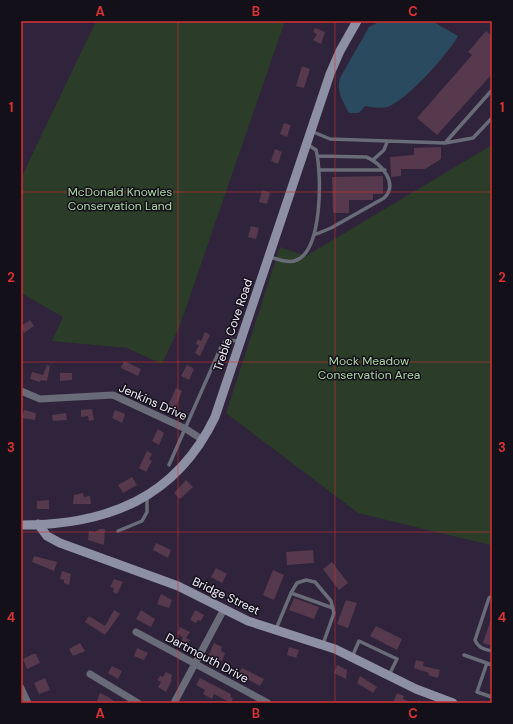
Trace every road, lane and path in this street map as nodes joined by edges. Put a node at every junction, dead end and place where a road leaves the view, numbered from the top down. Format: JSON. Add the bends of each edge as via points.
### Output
{"nodes":[{"id":1,"x":357,"y":21,"type":"edge"},
{"id":2,"x":492,"y":90,"type":"edge"},
{"id":3,"x":492,"y":118,"type":"edge"},
{"id":4,"x":310,"y":131,"type":"junction"},
{"id":5,"x":387,"y":142,"type":"junction"},
{"id":6,"x":445,"y":143,"type":"junction"},
{"id":7,"x":306,"y":144,"type":"junction"},
{"id":8,"x":318,"y":156,"type":"junction"},
{"id":9,"x":374,"y":159,"type":"junction"},
{"id":10,"x":319,"y":170,"type":"junction"},
{"id":11,"x":385,"y":170,"type":"junction"},
{"id":12,"x":314,"y":235,"type":"junction"},
{"id":13,"x":269,"y":256,"type":"junction"},
{"id":14,"x":240,"y":341,"type":"junction"},
{"id":15,"x":21,"y":391,"type":"edge"},
{"id":16,"x":186,"y":429,"type":"junction"},
{"id":17,"x":203,"y":440,"type":"junction"},
{"id":18,"x":170,"y":465,"type":"dead end"},
{"id":19,"x":147,"y":496,"type":"junction"},
{"id":20,"x":38,"y":524,"type":"junction"},
{"id":21,"x":21,"y":525,"type":"edge"},
{"id":22,"x":118,"y":531,"type":"dead end"},
{"id":23,"x":290,"y":593,"type":"junction"},
{"id":24,"x":492,"y":596,"type":"edge"},
{"id":25,"x":224,"y":608,"type":"junction"},
{"id":26,"x":333,"y":608,"type":"junction"},
{"id":27,"x":276,"y":630,"type":"junction"},
{"id":28,"x":136,"y":632,"type":"dead end"},
{"id":29,"x":323,"y":645,"type":"junction"},
{"id":30,"x":492,"y":651,"type":"edge"},
{"id":31,"x":464,"y":655,"type":"dead end"},
{"id":32,"x":352,"y":657,"type":"junction"},
{"id":33,"x":487,"y":663,"type":"junction"},
{"id":34,"x":194,"y":664,"type":"junction"},
{"id":35,"x":492,"y":665,"type":"edge"},
{"id":36,"x":90,"y":674,"type":"dead end"},
{"id":37,"x":389,"y":675,"type":"junction"},
{"id":38,"x":21,"y":688,"type":"edge"},
{"id":39,"x":492,"y":697,"type":"edge"},
{"id":40,"x":28,"y":703,"type":"edge"},
{"id":41,"x":138,"y":703,"type":"edge"},
{"id":42,"x":174,"y":703,"type":"edge"},
{"id":43,"x":268,"y":703,"type":"edge"},
{"id":44,"x":453,"y":703,"type":"edge"}],
"edges":[{"from":1,"to":4,"type":"main road","name":"Treble Cove Road","via":[[338,56]]},
{"from":2,"to":6,"type":"lane"},
{"from":3,"to":6,"type":"lane","via":[[473,138]]},
{"from":4,"to":5,"type":"lane","via":[[330,139]]},
{"from":4,"to":7,"type":"main road","name":"Treble Cove Road"},
{"from":5,"to":6,"type":"lane"},
{"from":5,"to":9,"type":"lane","via":[[384,150]]},
{"from":7,"to":8,"type":"lane","via":[[316,150]]},
{"from":7,"to":13,"type":"main road","name":"Treble Cove Road"},
{"from":8,"to":9,"type":"lane"},
{"from":8,"to":10,"type":"lane"},
{"from":9,"to":11,"type":"lane"},
{"from":10,"to":11,"type":"lane"},
{"from":10,"to":12,"type":"lane","via":[[318,214]]},
{"from":11,"to":12,"type":"lane","via":[[389,184],[384,198]]},
{"from":12,"to":13,"type":"lane","via":[[301,258],[295,261],[287,262]]},
{"from":13,"to":14,"type":"main road","name":"Treble Cove Road"},
{"from":14,"to":16,"type":"lane","via":[[226,340],[221,346]]},
{"from":14,"to":17,"type":"main road","name":"Treble Cove Road","via":[[215,417]]},
{"from":15,"to":16,"type":"street","name":"Jenkins Drive","via":[[40,399],[113,395]]},
{"from":16,"to":17,"type":"street","name":"Jenkins Drive"},
{"from":16,"to":18,"type":"lane"},
{"from":17,"to":19,"type":"main road","name":"Treble Cove Road","via":[[187,463],[173,477]]},
{"from":19,"to":20,"type":"main road","name":"Treble Cove Road","via":[[103,515]]},
{"from":19,"to":22,"type":"lane","via":[[147,512],[142,521]]},
{"from":20,"to":21,"type":"main road","name":"Treble Cove Road"},
{"from":20,"to":25,"type":"main road","name":"Bridge Street","via":[[48,536],[60,543],[178,586]]},
{"from":23,"to":26,"type":"lane"},
{"from":23,"to":26,"type":"lane","via":[[296,583],[306,580],[315,582],[331,601]]},
{"from":23,"to":27,"type":"lane"},
{"from":24,"to":30,"type":"lane","via":[[489,598],[475,640],[480,648]]},
{"from":25,"to":27,"type":"main road","name":"Bridge Street","via":[[248,621]]},
{"from":25,"to":34,"type":"street"},
{"from":26,"to":29,"type":"lane","via":[[334,613]]},
{"from":27,"to":29,"type":"main road","name":"Bridge Street"},
{"from":28,"to":34,"type":"street","name":"Dartmouth Drive"},
{"from":29,"to":32,"type":"main road","name":"Bridge Street"},
{"from":31,"to":33,"type":"lane"},
{"from":32,"to":37,"type":"main road","name":"Bridge Street"},
{"from":32,"to":37,"type":"lane","via":[[360,641],[397,659]]},
{"from":33,"to":35,"type":"lane"},
{"from":33,"to":39,"type":"lane","via":[[478,692]]},
{"from":34,"to":42,"type":"street"},
{"from":34,"to":43,"type":"street","name":"Dartmouth Drive"},
{"from":36,"to":41,"type":"street"},
{"from":37,"to":44,"type":"main road","name":"Bridge Street","via":[[416,689]]},
{"from":38,"to":40,"type":"street"}]}
